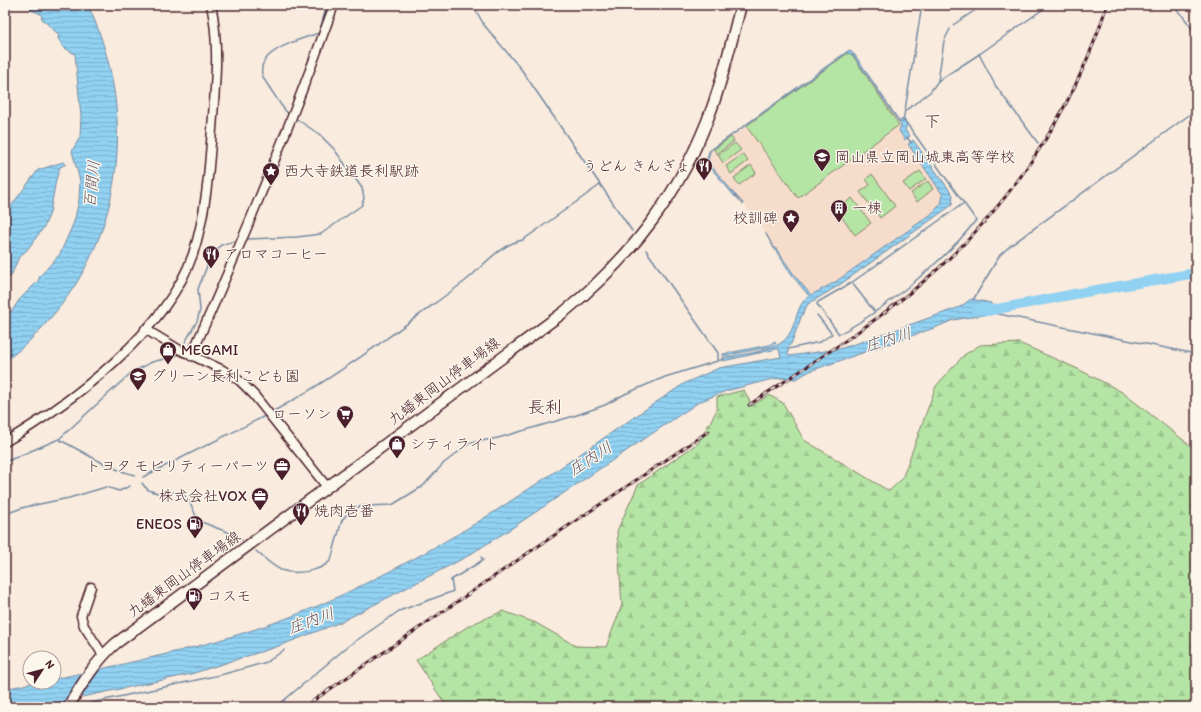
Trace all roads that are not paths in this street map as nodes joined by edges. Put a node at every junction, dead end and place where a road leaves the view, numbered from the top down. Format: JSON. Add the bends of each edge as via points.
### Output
{"nodes":[{"id":1,"x":211,"y":5,"type":"edge"},
{"id":2,"x":334,"y":5,"type":"edge"},
{"id":3,"x":741,"y":5,"type":"edge"},
{"id":4,"x":145,"y":329,"type":"junction"},
{"id":5,"x":184,"y":353,"type":"junction"},
{"id":6,"x":5,"y":442,"type":"edge"},
{"id":7,"x":327,"y":487,"type":"junction"},
{"id":8,"x":91,"y":587,"type":"dead end"},
{"id":9,"x":103,"y":655,"type":"junction"},
{"id":10,"x":70,"y":704,"type":"edge"}],
"edges":[{"from":1,"to":4,"type":"street","via":[[216,49],[215,92],[210,163],[201,222],[195,248],[186,269],[173,292]]},
{"from":2,"to":5,"type":"street","via":[[245,235]]},
{"from":3,"to":7,"type":"main road","name":"九蟠東岡山停車場線","via":[[712,106],[700,138],[672,192],[633,246],[602,279],[566,309]]},
{"from":4,"to":5,"type":"street"},
{"from":4,"to":6,"type":"street","via":[[94,380]]},
{"from":5,"to":7,"type":"street","via":[[223,370],[240,381]]},
{"from":7,"to":9,"type":"main road","name":"九蟠東岡山停車場線"},
{"from":8,"to":9,"type":"street","via":[[81,616],[84,626]]},
{"from":9,"to":10,"type":"main road","name":"九蟠東岡山停車場線"}]}
